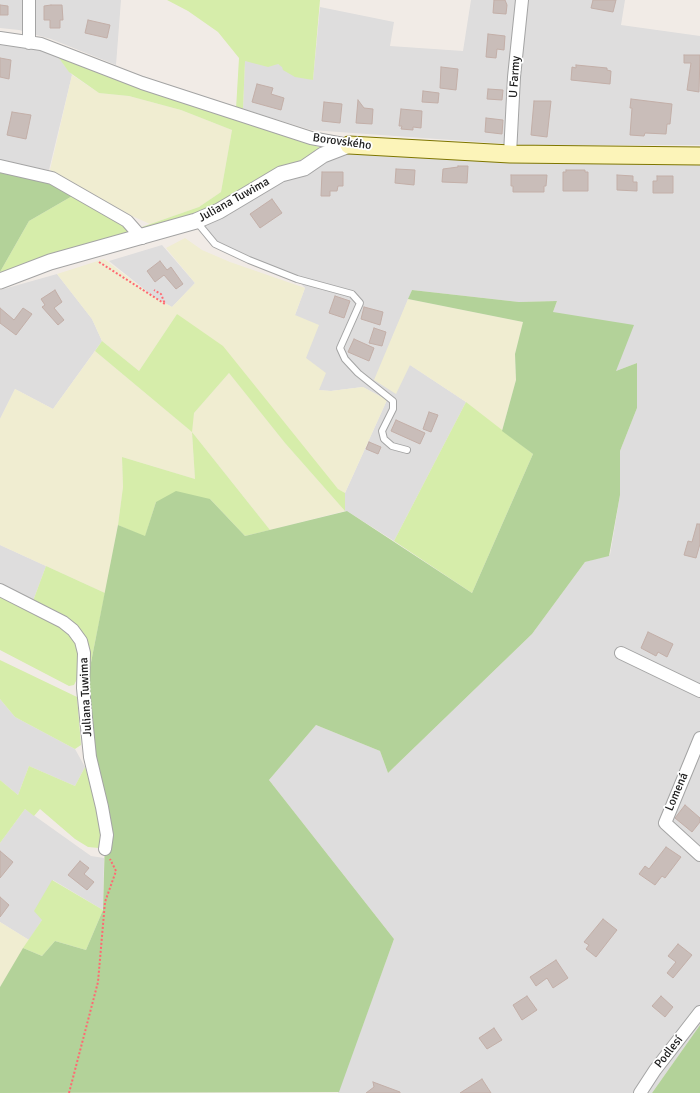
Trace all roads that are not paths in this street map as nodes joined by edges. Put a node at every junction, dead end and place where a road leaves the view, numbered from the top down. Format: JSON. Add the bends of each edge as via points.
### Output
{"nodes":[{"id":1,"x":29,"y":0,"type":"edge"},
{"id":2,"x":522,"y":0,"type":"edge"},
{"id":3,"x":0,"y":38,"type":"edge"},
{"id":4,"x":29,"y":43,"type":"junction"},
{"id":5,"x":321,"y":140,"type":"junction"},
{"id":6,"x":349,"y":145,"type":"junction"},
{"id":7,"x":510,"y":154,"type":"junction"},
{"id":8,"x":323,"y":155,"type":"junction"},
{"id":9,"x":700,"y":156,"type":"edge"},
{"id":10,"x":0,"y":166,"type":"edge"},
{"id":11,"x":196,"y":221,"type":"junction"},
{"id":12,"x":142,"y":238,"type":"junction"},
{"id":13,"x":0,"y":282,"type":"edge"},
{"id":14,"x":407,"y":450,"type":"dead end"},
{"id":15,"x":0,"y":590,"type":"edge"},
{"id":16,"x":621,"y":653,"type":"dead end"},
{"id":17,"x":700,"y":691,"type":"edge"},
{"id":18,"x":700,"y":738,"type":"edge"},
{"id":19,"x":105,"y":849,"type":"road end"},
{"id":20,"x":700,"y":855,"type":"edge"},
{"id":21,"x":700,"y":1012,"type":"edge"},
{"id":22,"x":640,"y":1093,"type":"edge"}],
"edges":[{"from":1,"to":4,"type":"street"},
{"from":2,"to":7,"type":"street","name":"U Farmy"},
{"from":3,"to":4,"type":"street","name":"Borovského"},
{"from":4,"to":5,"type":"street","name":"Borovského","via":[[42,44],[142,83]]},
{"from":5,"to":6,"type":"street","name":"Borovského"},
{"from":5,"to":8,"type":"street"},
{"from":6,"to":7,"type":"main road","name":"Borovského"},
{"from":6,"to":8,"type":"street","name":"Juliana Tuwima"},
{"from":7,"to":9,"type":"main road","name":"Borovského"},
{"from":8,"to":11,"type":"street","name":"Juliana Tuwima","via":[[304,168],[281,174],[219,211]]},
{"from":10,"to":12,"type":"street","via":[[52,178],[127,221]]},
{"from":11,"to":12,"type":"street","name":"Juliana Tuwima"},
{"from":11,"to":14,"type":"lane","via":[[215,244],[297,279],[352,294],[360,302],[340,348],[345,359],[358,373],[393,401],[393,409],[382,430],[384,439],[392,446]]},
{"from":12,"to":13,"type":"street","name":"Juliana Tuwima","via":[[88,251]]},
{"from":15,"to":19,"type":"street","name":"Juliana Tuwima","via":[[63,622],[81,641],[84,653],[83,688],[90,757],[107,835]]},
{"from":16,"to":17,"type":"street"},
{"from":18,"to":20,"type":"street","name":"Lomená","via":[[665,823]]},
{"from":21,"to":22,"type":"street","name":"Podlesí"}]}
